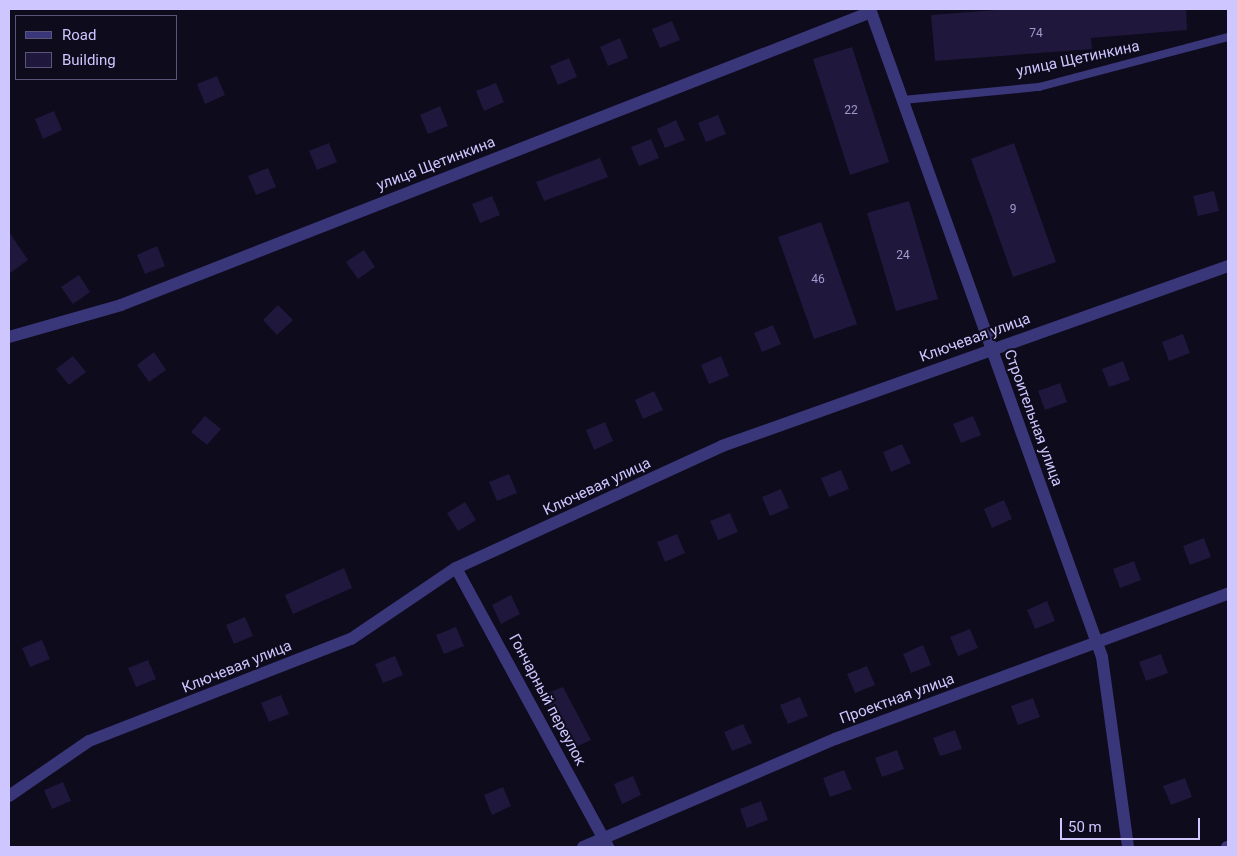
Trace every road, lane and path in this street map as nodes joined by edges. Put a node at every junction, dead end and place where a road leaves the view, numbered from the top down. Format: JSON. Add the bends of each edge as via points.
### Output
{"nodes":[{"id":1,"x":871,"y":10,"type":"edge"},
{"id":2,"x":1228,"y":37,"type":"edge"},
{"id":3,"x":903,"y":100,"type":"junction"},
{"id":4,"x":1228,"y":266,"type":"edge"},
{"id":5,"x":9,"y":336,"type":"edge"},
{"id":6,"x":991,"y":350,"type":"junction"},
{"id":7,"x":456,"y":568,"type":"junction"},
{"id":8,"x":1228,"y":594,"type":"edge"},
{"id":9,"x":1097,"y":643,"type":"junction"},
{"id":10,"x":9,"y":796,"type":"edge"},
{"id":11,"x":606,"y":843,"type":"edge"},
{"id":12,"x":583,"y":847,"type":"edge"},
{"id":13,"x":1128,"y":847,"type":"edge"}],
"edges":[{"from":1,"to":3,"type":"street","name":"Строительная улица"},
{"from":1,"to":5,"type":"street","name":"улица Щетинкина","via":[[121,305]]},
{"from":2,"to":3,"type":"lane","name":"улица Щетинкина","via":[[1039,87]]},
{"from":3,"to":6,"type":"street","name":"Строительная улица"},
{"from":4,"to":6,"type":"street","name":"Ключевая улица"},
{"from":6,"to":7,"type":"street","name":"Ключевая улица","via":[[722,446]]},
{"from":6,"to":9,"type":"street","name":"Строительная улица"},
{"from":7,"to":10,"type":"street","name":"Ключевая улица","via":[[351,639],[89,742]]},
{"from":7,"to":11,"type":"street","name":"Гончарный переулок"},
{"from":8,"to":9,"type":"street","name":"Проектная улица"},
{"from":9,"to":11,"type":"street","name":"Проектная улица","via":[[834,739]]},
{"from":9,"to":13,"type":"street","name":"Строительная улица"},
{"from":11,"to":12,"type":"street","name":"Проектная улица"}]}
